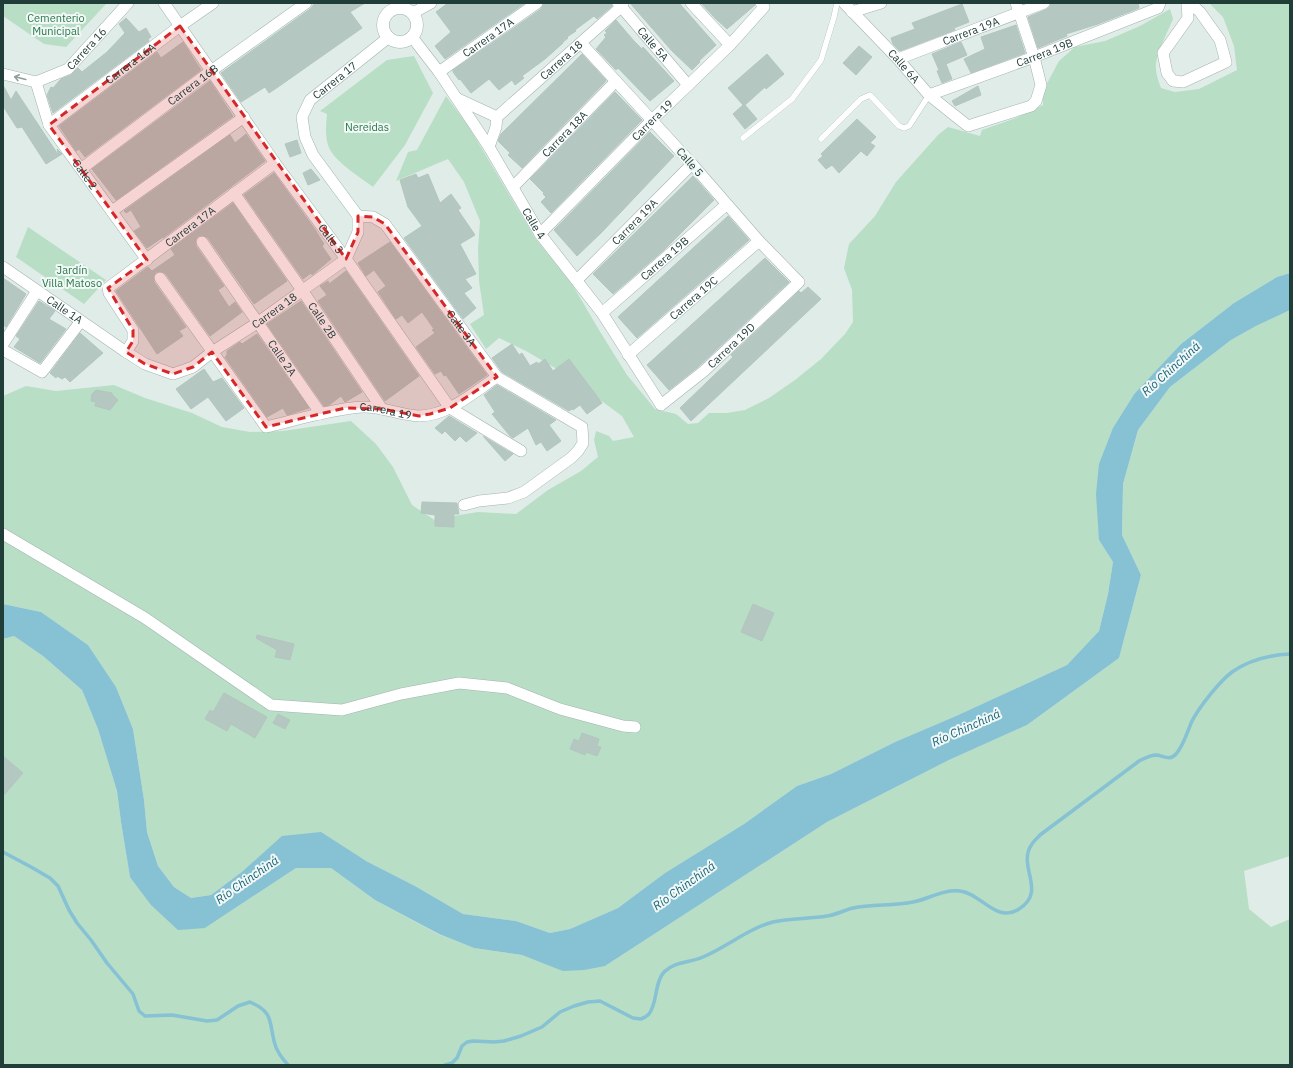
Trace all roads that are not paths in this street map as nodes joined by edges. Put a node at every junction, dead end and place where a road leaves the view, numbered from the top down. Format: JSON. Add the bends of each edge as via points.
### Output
{"nodes":[{"id":1,"x":128,"y":3,"type":"edge"},
{"id":2,"x":164,"y":3,"type":"edge"},
{"id":3,"x":213,"y":3,"type":"edge"},
{"id":4,"x":306,"y":3,"type":"edge"},
{"id":5,"x":431,"y":3,"type":"edge"},
{"id":6,"x":537,"y":3,"type":"edge"},
{"id":7,"x":691,"y":3,"type":"edge"},
{"id":8,"x":837,"y":3,"type":"edge"},
{"id":9,"x":844,"y":3,"type":"edge"},
{"id":10,"x":881,"y":3,"type":"edge"},
{"id":11,"x":1044,"y":3,"type":"edge"},
{"id":12,"x":1187,"y":3,"type":"edge"},
{"id":13,"x":1190,"y":3,"type":"edge"},
{"id":14,"x":621,"y":4,"type":"edge"},
{"id":15,"x":763,"y":5,"type":"edge"},
{"id":16,"x":1159,"y":5,"type":"edge"},
{"id":17,"x":386,"y":8,"type":"edge"},
{"id":18,"x":1018,"y":8,"type":"edge"},
{"id":19,"x":852,"y":12,"type":"junction"},
{"id":20,"x":413,"y":13,"type":"junction"},
{"id":21,"x":180,"y":26,"type":"junction"},
{"id":22,"x":389,"y":37,"type":"junction"},
{"id":23,"x":412,"y":37,"type":"junction"},
{"id":24,"x":581,"y":43,"type":"junction"},
{"id":25,"x":730,"y":45,"type":"junction"},
{"id":26,"x":1034,"y":57,"type":"junction"},
{"id":27,"x":898,"y":59,"type":"junction"},
{"id":28,"x":211,"y":71,"type":"junction"},
{"id":29,"x":439,"y":72,"type":"junction"},
{"id":30,"x":3,"y":74,"type":"edge"},
{"id":31,"x":616,"y":81,"type":"junction"},
{"id":32,"x":36,"y":82,"type":"junction"},
{"id":33,"x":688,"y":85,"type":"junction"},
{"id":34,"x":929,"y":95,"type":"junction"},
{"id":35,"x":457,"y":98,"type":"junction"},
{"id":36,"x":244,"y":117,"type":"junction"},
{"id":37,"x":497,"y":117,"type":"junction"},
{"id":38,"x":652,"y":120,"type":"junction"},
{"id":39,"x":49,"y":125,"type":"junction"},
{"id":40,"x":743,"y":138,"type":"dead end"},
{"id":41,"x":821,"y":139,"type":"dead end"},
{"id":42,"x":489,"y":147,"type":"junction"},
{"id":43,"x":275,"y":162,"type":"junction"},
{"id":44,"x":692,"y":164,"type":"junction"},
{"id":45,"x":81,"y":169,"type":"junction"},
{"id":46,"x":513,"y":187,"type":"junction"},
{"id":47,"x":234,"y":193,"type":"junction"},
{"id":48,"x":726,"y":205,"type":"junction"},
{"id":49,"x":112,"y":211,"type":"junction"},
{"id":50,"x":358,"y":216,"type":"junction"},
{"id":51,"x":540,"y":234,"type":"junction"},
{"id":52,"x":760,"y":241,"type":"junction"},
{"id":53,"x":202,"y":242,"type":"dead end"},
{"id":54,"x":346,"y":259,"type":"junction"},
{"id":55,"x":147,"y":260,"type":"junction"},
{"id":56,"x":3,"y":267,"type":"edge"},
{"id":57,"x":160,"y":278,"type":"dead end"},
{"id":58,"x":577,"y":280,"type":"junction"},
{"id":59,"x":799,"y":282,"type":"joint"},
{"id":60,"x":302,"y":290,"type":"junction"},
{"id":61,"x":38,"y":291,"type":"junction"},
{"id":62,"x":602,"y":313,"type":"junction"},
{"id":63,"x":81,"y":321,"type":"junction"},
{"id":64,"x":257,"y":323,"type":"junction"},
{"id":65,"x":3,"y":344,"type":"edge"},
{"id":66,"x":3,"y":350,"type":"edge"},
{"id":67,"x":126,"y":352,"type":"junction"},
{"id":68,"x":212,"y":352,"type":"junction"},
{"id":69,"x":628,"y":355,"type":"junction"},
{"id":70,"x":160,"y":370,"type":"joint"},
{"id":71,"x":497,"y":376,"type":"junction"},
{"id":72,"x":661,"y":405,"type":"joint"},
{"id":73,"x":450,"y":408,"type":"junction"},
{"id":74,"x":382,"y":409,"type":"junction"},
{"id":75,"x":321,"y":414,"type":"junction"},
{"id":76,"x":521,"y":451,"type":"dead end"},
{"id":77,"x":464,"y":505,"type":"dead end"},
{"id":78,"x":3,"y":534,"type":"edge"},
{"id":79,"x":635,"y":727,"type":"dead end"}],
"edges":[{"from":1,"to":32,"type":"street","name":"Carrera 16","via":[[68,69]]},
{"from":2,"to":21,"type":"street","name":"Calle 3"},
{"from":3,"to":21,"type":"street","name":"Carrera 16A"},
{"from":4,"to":28,"type":"street","name":"Carrera 16B"},
{"from":5,"to":20,"type":"street"},
{"from":6,"to":29,"type":"street","name":"Carrera 17A"},
{"from":7,"to":25,"type":"street"},
{"from":8,"to":40,"type":"lane","via":[[821,60],[792,99]]},
{"from":9,"to":19,"type":"street","name":"Calle 6A"},
{"from":10,"to":19,"type":"street"},
{"from":11,"to":18,"type":"street","name":"Carrera 19A"},
{"from":12,"to":13,"type":"street","via":[[1188,18],[1163,53],[1167,73],[1173,81],[1183,82],[1226,62],[1220,40],[1200,12]]},
{"from":14,"to":24,"type":"street","name":"Carrera 18"},
{"from":14,"to":33,"type":"street","name":"Calle 5A"},
{"from":15,"to":25,"type":"street","name":"Carrera 19"},
{"from":16,"to":26,"type":"street","name":"Carrera 19B"},
{"from":17,"to":20,"type":"main road","via":[[401,8]]},
{"from":17,"to":22,"type":"main road","via":[[384,30]]},
{"from":18,"to":26,"type":"street"},
{"from":18,"to":27,"type":"street","name":"Carrera 19A"},
{"from":19,"to":27,"type":"street","name":"Calle 6A"},
{"from":20,"to":23,"type":"main road","via":[[417,28]]},
{"from":21,"to":28,"type":"street","name":"Calle 3"},
{"from":21,"to":39,"type":"street","name":"Carrera 16A"},
{"from":22,"to":23,"type":"main road","via":[[398,42]]},
{"from":22,"to":50,"type":"street","name":"Carrera 17","via":[[310,100],[302,117],[305,137],[313,155]]},
{"from":23,"to":29,"type":"street","name":"Calle 4"},
{"from":24,"to":31,"type":"street","name":"Calle 5"},
{"from":24,"to":37,"type":"street","name":"Carrera 18"},
{"from":25,"to":33,"type":"street","name":"Carrera 19"},
{"from":26,"to":34,"type":"street","name":"Carrera 19B"},
{"from":26,"to":34,"type":"street","name":"Calle 6A","via":[[1041,85],[1036,101],[1031,106],[968,126]]},
{"from":27,"to":34,"type":"street","name":"Calle 6A"},
{"from":28,"to":36,"type":"street","name":"Calle 3"},
{"from":28,"to":45,"type":"street","name":"Carrera 16B"},
{"from":29,"to":35,"type":"street","name":"Calle 4"},
{"from":32,"to":30,"type":"street","one_way":true},
{"from":31,"to":38,"type":"street","name":"Calle 5"},
{"from":31,"to":46,"type":"street","name":"Carrera 18A"},
{"from":32,"to":39,"type":"street","name":"Calle 2"},
{"from":33,"to":38,"type":"street","name":"Carrera 19"},
{"from":34,"to":41,"type":"lane","via":[[909,126],[904,128],[899,126],[870,95],[861,99]]},
{"from":35,"to":37,"type":"street"},
{"from":35,"to":42,"type":"street","name":"Calle 4"},
{"from":36,"to":43,"type":"street","name":"Calle 3"},
{"from":36,"to":49,"type":"street"},
{"from":37,"to":42,"type":"street"},
{"from":38,"to":44,"type":"street","name":"Calle 5"},
{"from":38,"to":51,"type":"street","name":"Carrera 19"},
{"from":39,"to":45,"type":"street","name":"Calle 2"},
{"from":42,"to":46,"type":"street","name":"Calle 4"},
{"from":43,"to":47,"type":"street","name":"Carrera 17A"},
{"from":43,"to":54,"type":"street","name":"Calle 3"},
{"from":44,"to":48,"type":"street","name":"Calle 5"},
{"from":44,"to":58,"type":"street","name":"Carrera 19A"},
{"from":45,"to":49,"type":"street","name":"Calle 2"},
{"from":46,"to":51,"type":"street","name":"Calle 4"},
{"from":47,"to":55,"type":"street","name":"Carrera 17A"},
{"from":47,"to":60,"type":"street","name":"Calle 2B"},
{"from":48,"to":52,"type":"street","name":"Calle 5"},
{"from":48,"to":62,"type":"street","name":"Carrera 19B"},
{"from":49,"to":55,"type":"street","name":"Calle 2"},
{"from":50,"to":54,"type":"street","via":[[358,232]]},
{"from":50,"to":71,"type":"street","name":"Calle 3A","via":[[373,217],[385,224]]},
{"from":51,"to":58,"type":"street","name":"Calle 4"},
{"from":52,"to":59,"type":"street","name":"Calle 5"},
{"from":52,"to":69,"type":"street","name":"Carrera 19C"},
{"from":53,"to":64,"type":"street","name":"Calle 2A"},
{"from":54,"to":60,"type":"street","name":"Carrera 18"},
{"from":54,"to":73,"type":"street","name":"Calle 3"},
{"from":55,"to":67,"type":"street","name":"Carrera 17A","via":[[108,288],[108,292],[133,330],[133,341]]},
{"from":56,"to":61,"type":"street","name":"Calle 1A"},
{"from":57,"to":68,"type":"street"},
{"from":58,"to":62,"type":"street","name":"Calle 4"},
{"from":59,"to":72,"type":"street","name":"Carrera 19D","via":[[704,371]]},
{"from":60,"to":64,"type":"street","name":"Carrera 18"},
{"from":60,"to":74,"type":"street","name":"Calle 2B"},
{"from":61,"to":63,"type":"street","name":"Calle 1A"},
{"from":61,"to":65,"type":"street"},
{"from":62,"to":69,"type":"street","name":"Calle 4"},
{"from":63,"to":66,"type":"street","via":[[42,372]]},
{"from":63,"to":67,"type":"street","name":"Calle 1A"},
{"from":64,"to":68,"type":"street","name":"Carrera 18"},
{"from":64,"to":75,"type":"street","name":"Calle 2A"},
{"from":67,"to":70,"type":"street","name":"Calle 1A"},
{"from":68,"to":70,"type":"street","name":"Carrera 18","via":[[193,367],[173,374]]},
{"from":68,"to":75,"type":"street","name":"Carrera 19","via":[[266,428]]},
{"from":69,"to":72,"type":"street","name":"Calle 4"},
{"from":71,"to":73,"type":"street","name":"Carrera 19"},
{"from":71,"to":77,"type":"street","name":"Calle 3A","via":[[582,427],[583,443],[571,458],[524,492],[508,498]]},
{"from":73,"to":74,"type":"street","name":"Carrera 19","via":[[419,416]]},
{"from":73,"to":76,"type":"street","name":"Calle 3"},
{"from":74,"to":75,"type":"street","name":"Carrera 19","via":[[364,407]]},
{"from":78,"to":79,"type":"street","via":[[145,618],[271,705],[342,710],[401,694],[459,683],[507,688],[560,709]]}]}
